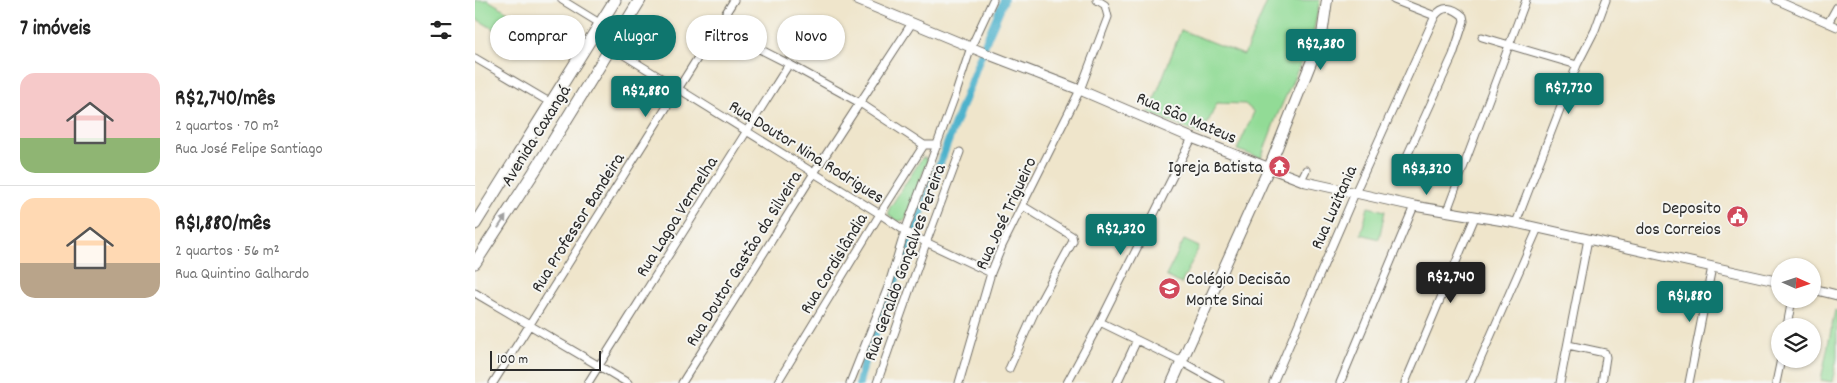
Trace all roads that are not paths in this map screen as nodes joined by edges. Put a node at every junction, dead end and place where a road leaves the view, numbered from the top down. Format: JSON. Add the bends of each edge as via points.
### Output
{"nodes":[{"id":1,"x":562,"y":0,"type":"edge"},
{"id":2,"x":615,"y":0,"type":"edge"},
{"id":3,"x":640,"y":0,"type":"edge"},
{"id":4,"x":734,"y":0,"type":"edge"},
{"id":5,"x":857,"y":0,"type":"edge"},
{"id":6,"x":993,"y":0,"type":"edge"},
{"id":7,"x":1097,"y":0,"type":"edge"},
{"id":8,"x":1327,"y":0,"type":"edge"},
{"id":9,"x":1394,"y":0,"type":"edge"},
{"id":10,"x":1526,"y":0,"type":"edge"},
{"id":11,"x":1606,"y":0,"type":"edge"},
{"id":12,"x":1776,"y":0,"type":"edge"},
{"id":13,"x":1837,"y":7,"type":"edge"},
{"id":14,"x":606,"y":15,"type":"edge"},
{"id":15,"x":631,"y":15,"type":"edge"},
{"id":16,"x":724,"y":15,"type":"edge"},
{"id":17,"x":1435,"y":16,"type":"junction"},
{"id":18,"x":595,"y":20,"type":"edge"},
{"id":19,"x":912,"y":23,"type":"junction"},
{"id":20,"x":1828,"y":23,"type":"junction"},
{"id":21,"x":1837,"y":27,"type":"edge"},
{"id":22,"x":595,"y":33,"type":"edge"},
{"id":23,"x":1482,"y":37,"type":"dead end"},
{"id":24,"x":1509,"y":44,"type":"junction"},
{"id":25,"x":971,"y":47,"type":"junction"},
{"id":26,"x":767,"y":53,"type":"edge"},
{"id":27,"x":475,"y":58,"type":"edge"},
{"id":28,"x":603,"y":60,"type":"edge"},
{"id":29,"x":632,"y":60,"type":"edge"},
{"id":30,"x":695,"y":60,"type":"edge"},
{"id":31,"x":789,"y":64,"type":"junction"},
{"id":32,"x":1577,"y":65,"type":"junction"},
{"id":33,"x":678,"y":88,"type":"junction"},
{"id":34,"x":1080,"y":90,"type":"junction"},
{"id":35,"x":551,"y":103,"type":"junction"},
{"id":36,"x":860,"y":103,"type":"junction"},
{"id":37,"x":746,"y":131,"type":"junction"},
{"id":38,"x":1192,"y":138,"type":"junction"},
{"id":39,"x":938,"y":144,"type":"junction"},
{"id":40,"x":925,"y":145,"type":"junction"},
{"id":41,"x":960,"y":152,"type":"dead end"},
{"id":42,"x":1407,"y":156,"type":"dead end"},
{"id":43,"x":1269,"y":168,"type":"junction"},
{"id":44,"x":1306,"y":170,"type":"dead end"},
{"id":45,"x":814,"y":173,"type":"junction"},
{"id":46,"x":1301,"y":180,"type":"junction"},
{"id":47,"x":1355,"y":193,"type":"junction"},
{"id":48,"x":1023,"y":206,"type":"junction"},
{"id":49,"x":1414,"y":206,"type":"junction"},
{"id":50,"x":1447,"y":211,"type":"junction"},
{"id":51,"x":880,"y":214,"type":"junction"},
{"id":52,"x":1475,"y":217,"type":"junction"},
{"id":53,"x":1516,"y":223,"type":"junction"},
{"id":54,"x":475,"y":224,"type":"edge"},
{"id":55,"x":1538,"y":228,"type":"junction"},
{"id":56,"x":908,"y":233,"type":"junction"},
{"id":57,"x":1588,"y":239,"type":"junction"},
{"id":58,"x":924,"y":242,"type":"junction"},
{"id":59,"x":475,"y":263,"type":"edge"},
{"id":60,"x":1712,"y":267,"type":"junction"},
{"id":61,"x":991,"y":273,"type":"junction"},
{"id":62,"x":1771,"y":280,"type":"edge"},
{"id":63,"x":1821,"y":291,"type":"edge"},
{"id":64,"x":475,"y":293,"type":"edge"},
{"id":65,"x":1837,"y":295,"type":"edge"},
{"id":66,"x":1101,"y":322,"type":"junction"},
{"id":67,"x":530,"y":326,"type":"junction"},
{"id":68,"x":1137,"y":340,"type":"junction"},
{"id":69,"x":1567,"y":345,"type":"junction"},
{"id":70,"x":1182,"y":362,"type":"junction"},
{"id":71,"x":598,"y":365,"type":"junction"},
{"id":72,"x":1779,"y":368,"type":"edge"},
{"id":73,"x":1009,"y":369,"type":"dead end"},
{"id":74,"x":493,"y":383,"type":"edge"},
{"id":75,"x":587,"y":383,"type":"edge"},
{"id":76,"x":628,"y":383,"type":"edge"},
{"id":77,"x":682,"y":383,"type":"edge"},
{"id":78,"x":777,"y":383,"type":"edge"},
{"id":79,"x":850,"y":383,"type":"edge"},
{"id":80,"x":877,"y":383,"type":"edge"},
{"id":81,"x":959,"y":383,"type":"edge"},
{"id":82,"x":1067,"y":383,"type":"edge"},
{"id":83,"x":1117,"y":383,"type":"edge"},
{"id":84,"x":1172,"y":383,"type":"edge"},
{"id":85,"x":1220,"y":383,"type":"edge"},
{"id":86,"x":1273,"y":383,"type":"edge"},
{"id":87,"x":1340,"y":383,"type":"edge"},
{"id":88,"x":1405,"y":383,"type":"edge"},
{"id":89,"x":1470,"y":383,"type":"edge"},
{"id":90,"x":1560,"y":383,"type":"edge"},
{"id":91,"x":1601,"y":383,"type":"edge"},
{"id":92,"x":1689,"y":383,"type":"edge"},
{"id":93,"x":1776,"y":383,"type":"edge"}],
"edges":[{"from":1,"to":18,"type":"street"},
{"from":2,"to":14,"type":"main road","name":"Avenida Caxangá"},
{"from":3,"to":15,"type":"main road","name":"Avenida Caxangá"},
{"from":4,"to":16,"type":"street","name":"Rua Professor Bandeira"},
{"from":5,"to":19,"type":"street","name":"Rua São Mateus"},
{"from":6,"to":25,"type":"street"},
{"from":7,"to":34,"type":"street","name":"Rua José Trigueiro","via":[[1105,5],[1108,17]]},
{"from":8,"to":43,"type":"main road","via":[[1322,35]]},
{"from":9,"to":17,"type":"street"},
{"from":10,"to":24,"type":"street"},
{"from":11,"to":32,"type":"street"},
{"from":12,"to":20,"type":"street"},
{"from":13,"to":20,"type":"street"},
{"from":17,"to":42,"type":"street","via":[[1449,8],[1461,13],[1464,21],[1450,62]]},
{"from":17,"to":47,"type":"street","name":"Rua Luzitania"},
{"from":19,"to":25,"type":"street","name":"Rua São Mateus"},
{"from":19,"to":36,"type":"street","name":"Rua Doutor Gastão da Silveira"},
{"from":20,"to":21,"type":"street"},
{"from":22,"to":35,"type":"main road","name":"Avenida Caxangá"},
{"from":23,"to":24,"type":"street"},
{"from":24,"to":32,"type":"street"},
{"from":24,"to":50,"type":"street"},
{"from":25,"to":34,"type":"street","name":"Rua São Mateus"},
{"from":25,"to":39,"type":"street"},
{"from":26,"to":31,"type":"street"},
{"from":27,"to":35,"type":"street"},
{"from":59,"to":28,"type":"main road","name":"Avenida Caxangá","one_way":true},
{"from":29,"to":33,"type":"street","name":"Rua Doutor Nina Rodrigues"},
{"from":30,"to":33,"type":"street","name":"Rua Professor Bandeira"},
{"from":31,"to":36,"type":"street"},
{"from":31,"to":37,"type":"street","name":"Rua Lagoa Vermelha"},
{"from":32,"to":53,"type":"street"},
{"from":33,"to":37,"type":"street","name":"Rua Doutor Nina Rodrigues"},
{"from":33,"to":67,"type":"street","name":"Rua Professor Bandeira"},
{"from":34,"to":38,"type":"street","name":"Rua São Mateus"},
{"from":34,"to":48,"type":"street","name":"Rua José Trigueiro"},
{"from":35,"to":54,"type":"main road","name":"Avenida Caxangá"},
{"from":36,"to":40,"type":"street"},
{"from":36,"to":45,"type":"street","name":"Rua Doutor Gastão da Silveira"},
{"from":37,"to":45,"type":"street","name":"Rua Doutor Nina Rodrigues"},
{"from":37,"to":71,"type":"street","name":"Rua Lagoa Vermelha"},
{"from":38,"to":43,"type":"street","name":"Rua São Mateus"},
{"from":38,"to":66,"type":"street"},
{"from":39,"to":40,"type":"street"},
{"from":39,"to":56,"type":"street"},
{"from":40,"to":51,"type":"street","name":"Rua Cordislândia"},
{"from":41,"to":58,"type":"street","name":"Rua Geraldo Gonçalves Pereira"},
{"from":43,"to":46,"type":"street","name":"Rua São Mateus"},
{"from":43,"to":70,"type":"main road"},
{"from":44,"to":46,"type":"street"},
{"from":45,"to":51,"type":"street","name":"Rua Doutor Nina Rodrigues"},
{"from":45,"to":77,"type":"street","name":"Rua Doutor Gastão da Silveira"},
{"from":46,"to":47,"type":"street","name":"Rua São Mateus"},
{"from":47,"to":49,"type":"street","name":"Rua São Mateus"},
{"from":47,"to":86,"type":"street","name":"Rua Luzitania"},
{"from":48,"to":61,"type":"street","name":"Rua José Trigueiro"},
{"from":48,"to":73,"type":"street","via":[[1072,236],[1073,240],[1035,309]]},
{"from":49,"to":50,"type":"street","name":"Rua São Mateus"},
{"from":49,"to":87,"type":"street"},
{"from":50,"to":52,"type":"street","name":"Rua São Mateus"},
{"from":51,"to":56,"type":"street","name":"Rua Doutor Nina Rodrigues"},
{"from":51,"to":78,"type":"street","name":"Rua Cordislândia"},
{"from":52,"to":53,"type":"street","name":"Rua São Mateus"},
{"from":52,"to":88,"type":"street"},
{"from":53,"to":55,"type":"street","name":"Rua São Mateus"},
{"from":55,"to":57,"type":"street","name":"Rua São Mateus"},
{"from":55,"to":89,"type":"street"},
{"from":56,"to":58,"type":"street","name":"Rua Doutor Nina Rodrigues"},
{"from":56,"to":79,"type":"street"},
{"from":57,"to":60,"type":"street","name":"Rua São Mateus"},
{"from":57,"to":69,"type":"street"},
{"from":58,"to":61,"type":"street","name":"Rua Doutor Nina Rodrigues"},
{"from":58,"to":80,"type":"street","name":"Rua Geraldo Gonçalves Pereira"},
{"from":60,"to":62,"type":"street","name":"Rua São Mateus"},
{"from":60,"to":92,"type":"street"},
{"from":61,"to":81,"type":"street","name":"Rua José Trigueiro"},
{"from":63,"to":65,"type":"street"},
{"from":64,"to":67,"type":"street"},
{"from":66,"to":68,"type":"street"},
{"from":66,"to":82,"type":"street"},
{"from":67,"to":71,"type":"street"},
{"from":67,"to":74,"type":"street","name":"Rua Professor Bandeira"},
{"from":68,"to":70,"type":"street"},
{"from":68,"to":83,"type":"street"},
{"from":69,"to":90,"type":"street"},
{"from":69,"to":91,"type":"street","via":[[1605,353]]},
{"from":70,"to":84,"type":"main road"},
{"from":70,"to":85,"type":"street"},
{"from":71,"to":75,"type":"street","name":"Rua Lagoa Vermelha"},
{"from":71,"to":76,"type":"street"},
{"from":72,"to":93,"type":"street"}]}
